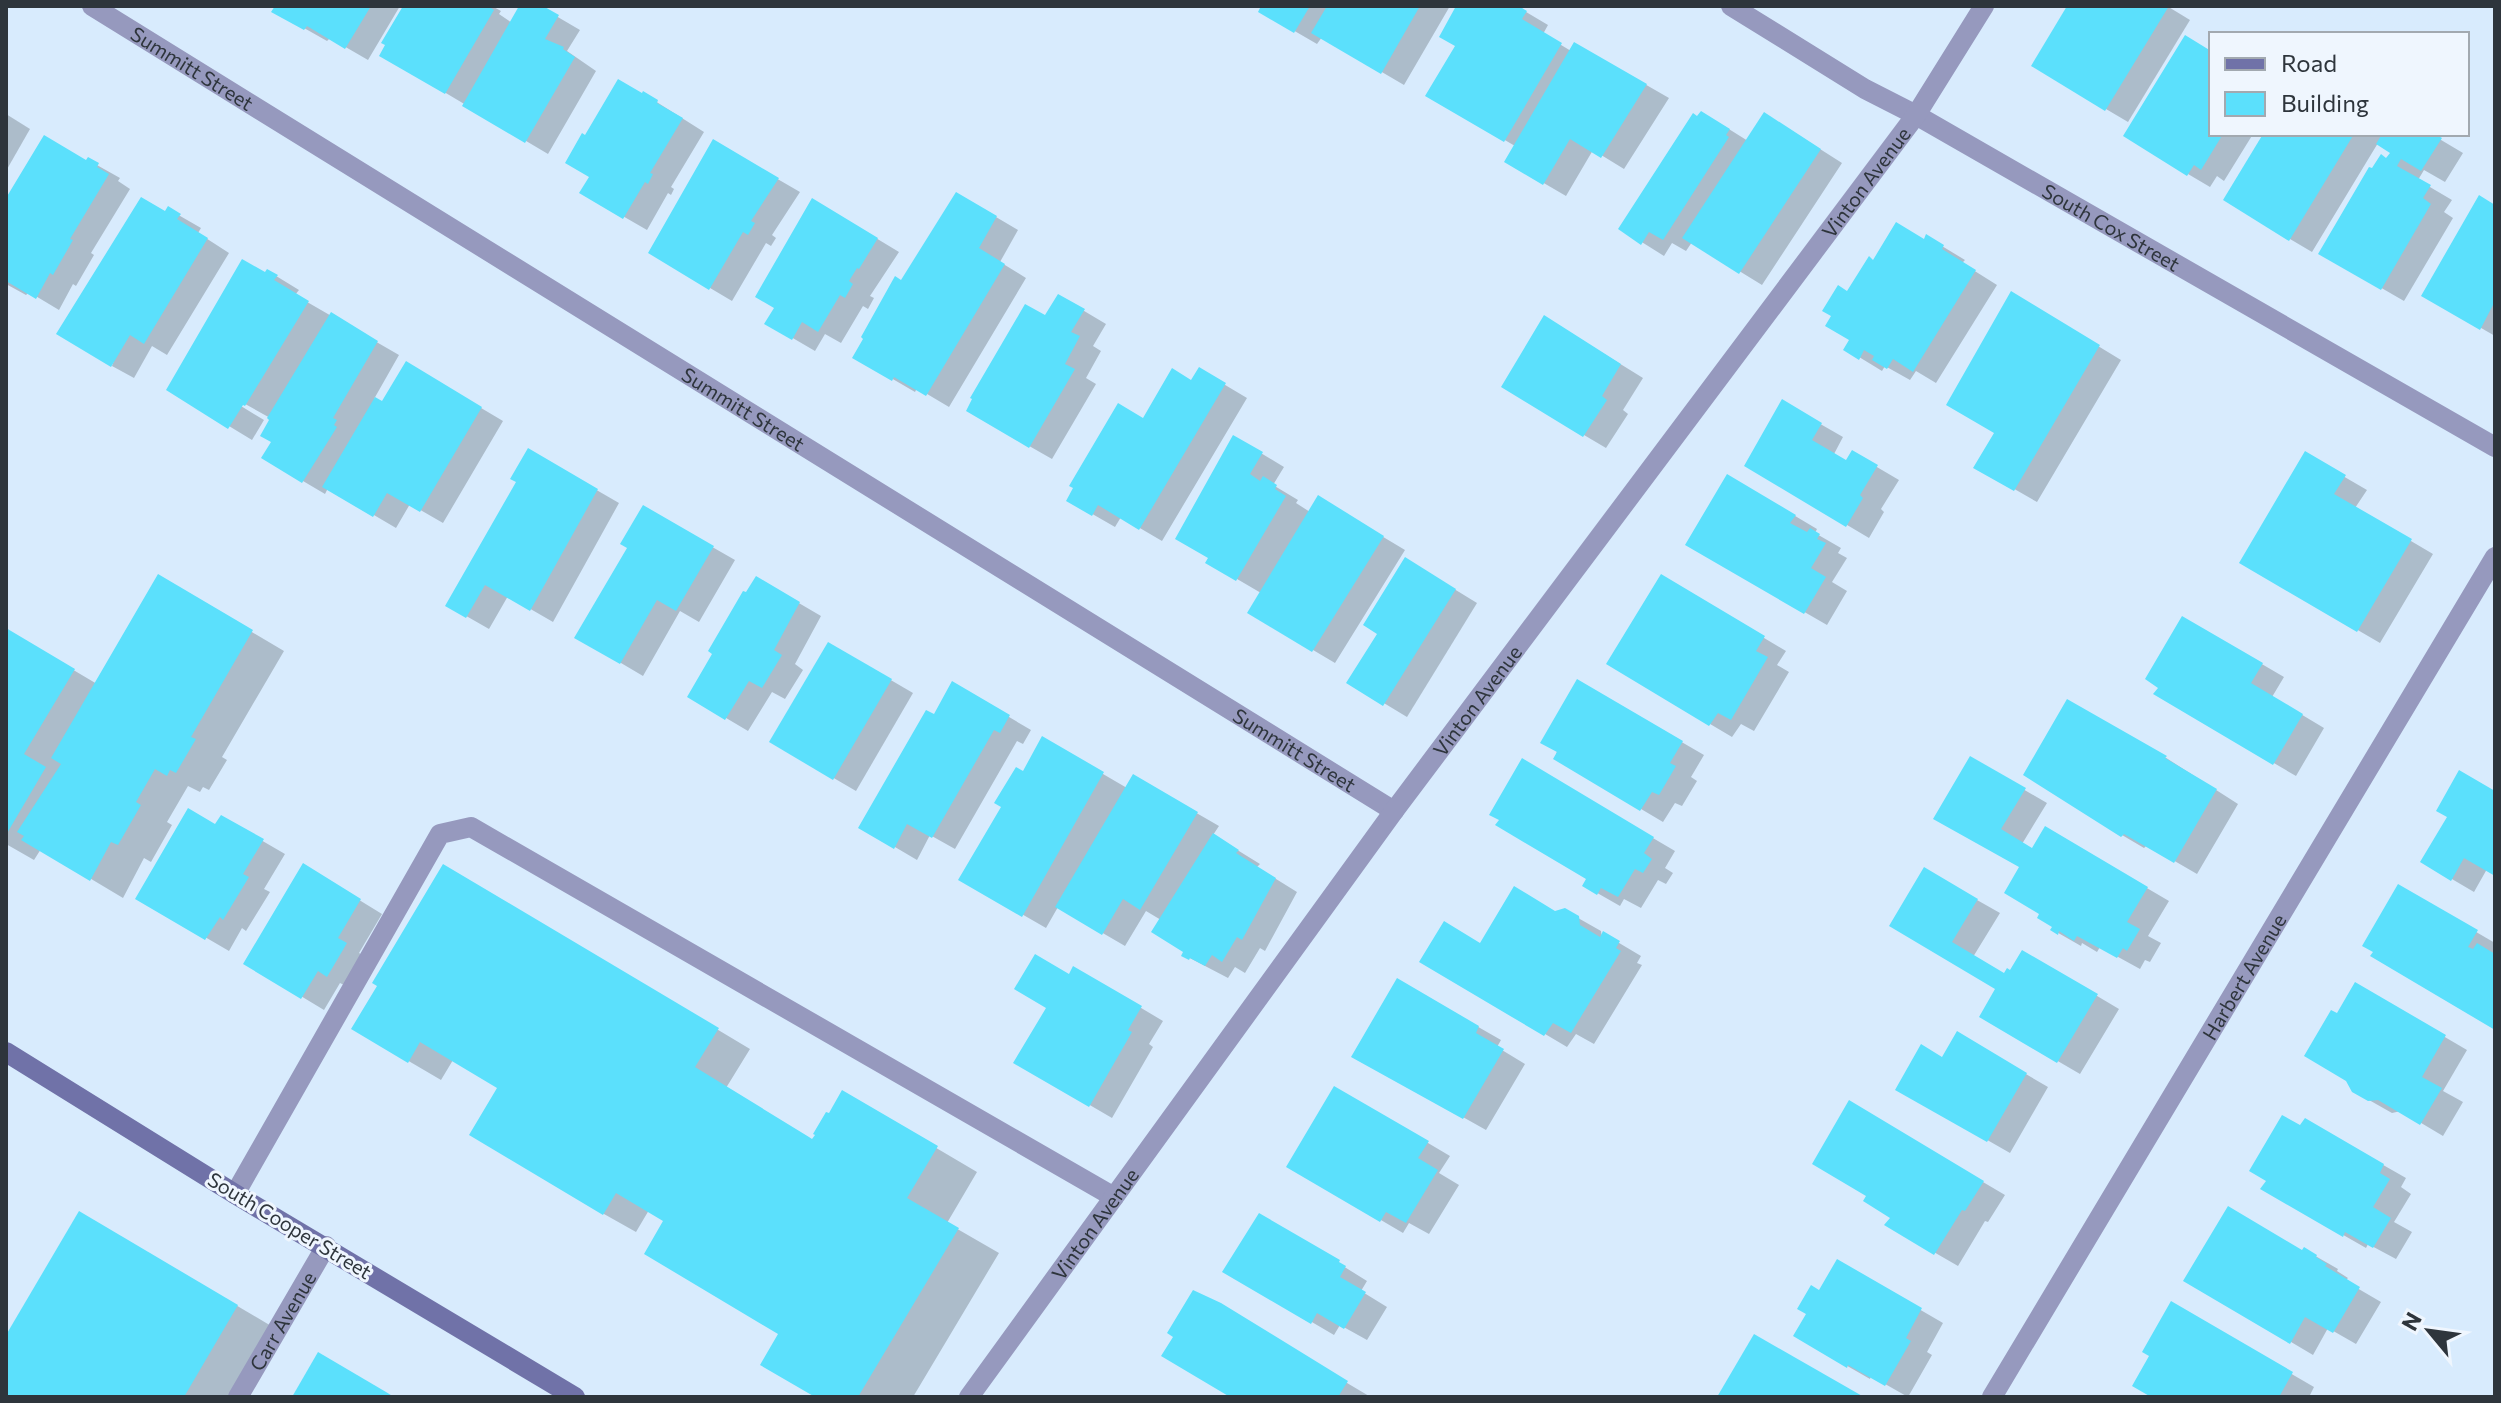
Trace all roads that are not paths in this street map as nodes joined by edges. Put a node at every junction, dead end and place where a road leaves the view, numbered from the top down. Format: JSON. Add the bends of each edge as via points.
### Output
{"nodes":[{"id":1,"x":92,"y":6,"type":"edge"},
{"id":2,"x":1731,"y":6,"type":"edge"},
{"id":3,"x":1984,"y":6,"type":"edge"},
{"id":4,"x":1916,"y":115,"type":"junction"},
{"id":5,"x":2495,"y":447,"type":"edge"},
{"id":6,"x":2495,"y":557,"type":"edge"},
{"id":7,"x":1394,"y":811,"type":"junction"},
{"id":8,"x":6,"y":1052,"type":"edge"},
{"id":9,"x":235,"y":1194,"type":"junction"},
{"id":10,"x":1114,"y":1197,"type":"junction"},
{"id":11,"x":326,"y":1246,"type":"junction"},
{"id":12,"x":238,"y":1397,"type":"edge"},
{"id":13,"x":575,"y":1397,"type":"edge"},
{"id":14,"x":969,"y":1397,"type":"edge"},
{"id":15,"x":1992,"y":1397,"type":"edge"}],
"edges":[{"from":1,"to":7,"type":"street","name":"Summitt Street"},
{"from":2,"to":4,"type":"street","name":"South Cox Street"},
{"from":3,"to":4,"type":"street","name":"Vinton Avenue"},
{"from":4,"to":5,"type":"street","name":"South Cox Street"},
{"from":4,"to":7,"type":"street","name":"Vinton Avenue"},
{"from":6,"to":15,"type":"street","name":"Harbert Avenue"},
{"from":7,"to":10,"type":"street","name":"Vinton Avenue"},
{"from":8,"to":9,"type":"main road","name":"South Cooper Street"},
{"from":9,"to":10,"type":"street","via":[[440,834],[471,827]]},
{"from":9,"to":11,"type":"main road","name":"South Cooper Street"},
{"from":10,"to":14,"type":"street","name":"Vinton Avenue"},
{"from":11,"to":12,"type":"street","name":"Carr Avenue"},
{"from":11,"to":13,"type":"main road","name":"South Cooper Street"}]}
